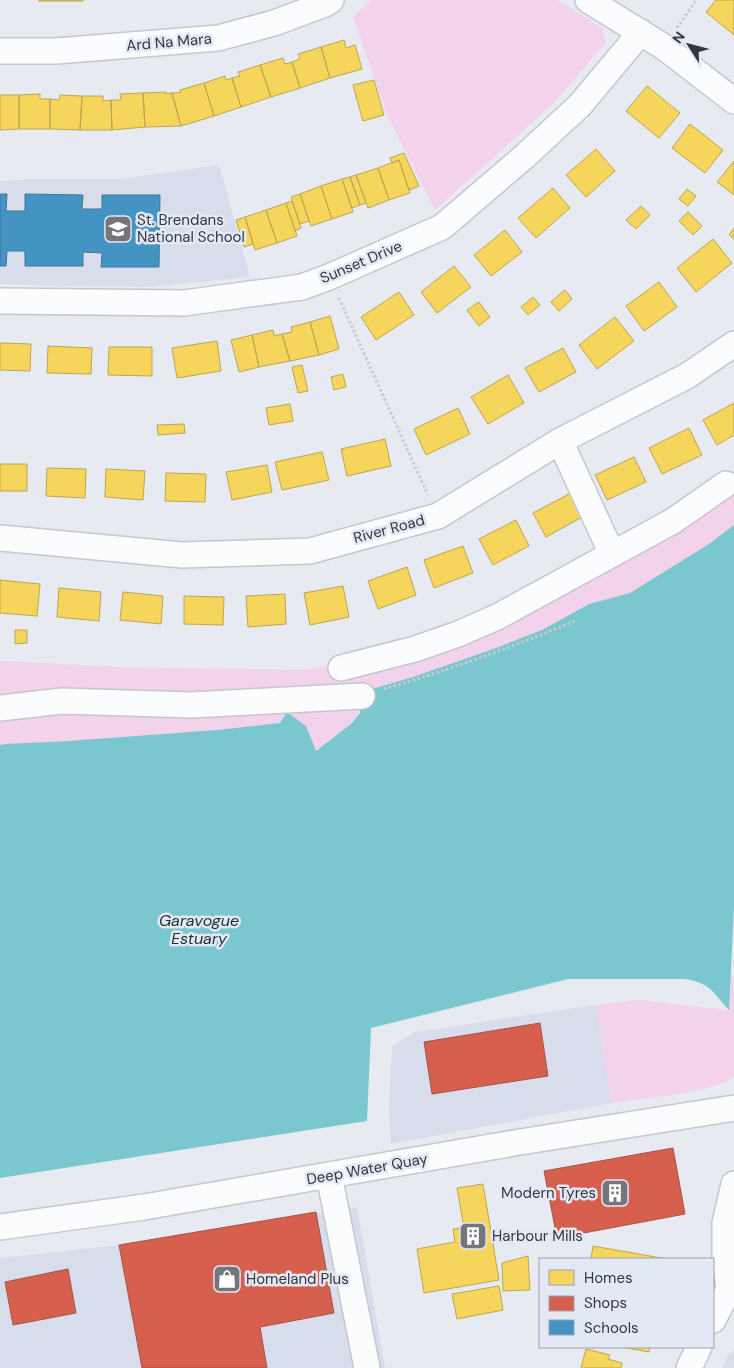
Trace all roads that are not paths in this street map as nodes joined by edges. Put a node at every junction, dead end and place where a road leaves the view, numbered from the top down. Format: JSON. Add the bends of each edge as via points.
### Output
{"nodes":[{"id":1,"x":331,"y":0,"type":"edge"},
{"id":2,"x":588,"y":0,"type":"edge"},
{"id":3,"x":641,"y":32,"type":"junction"},
{"id":4,"x":0,"y":51,"type":"edge"},
{"id":5,"x":734,"y":101,"type":"edge"},
{"id":6,"x":0,"y":301,"type":"edge"},
{"id":7,"x":734,"y":344,"type":"edge"},
{"id":8,"x":560,"y":441,"type":"junction"},
{"id":9,"x":726,"y":484,"type":"dead end"},
{"id":10,"x":0,"y":538,"type":"edge"},
{"id":11,"x":612,"y":554,"type":"junction"},
{"id":12,"x":341,"y":668,"type":"dead end"},
{"id":13,"x":362,"y":696,"type":"road end"},
{"id":14,"x":0,"y":708,"type":"edge"},
{"id":15,"x":734,"y":1108,"type":"edge"},
{"id":16,"x":328,"y":1175,"type":"junction"},
{"id":17,"x":734,"y":1184,"type":"edge"},
{"id":18,"x":0,"y":1227,"type":"edge"},
{"id":19,"x":732,"y":1290,"type":"edge"},
{"id":20,"x":714,"y":1318,"type":"edge"},
{"id":21,"x":699,"y":1348,"type":"edge"},
{"id":22,"x":367,"y":1368,"type":"edge"},
{"id":23,"x":689,"y":1368,"type":"edge"}],
"edges":[{"from":1,"to":4,"type":"street","name":"Ard Na Mara","via":[[274,23],[218,38],[56,51]]},
{"from":2,"to":3,"type":"street"},
{"from":3,"to":5,"type":"street"},
{"from":3,"to":6,"type":"street","name":"Sunset Drive","via":[[580,105],[442,226],[329,277],[302,287],[184,303]]},
{"from":7,"to":8,"type":"street","name":"River Road","via":[[687,376]]},
{"from":8,"to":10,"type":"street","name":"River Road","via":[[438,516],[310,551],[182,555]]},
{"from":8,"to":11,"type":"street"},
{"from":9,"to":11,"type":"street","via":[[673,521]]},
{"from":11,"to":12,"type":"street","via":[[497,617],[458,634]]},
{"from":13,"to":14,"type":"street","via":[[192,705],[62,701]]},
{"from":15,"to":16,"type":"street","name":"Deep Water Quay"},
{"from":16,"to":18,"type":"street","name":"Deep Water Quay","via":[[144,1207]]},
{"from":16,"to":22,"type":"street"},
{"from":17,"to":19,"type":"street","via":[[726,1223],[725,1256]]},
{"from":19,"to":20,"type":"street"},
{"from":21,"to":23,"type":"street"}]}
